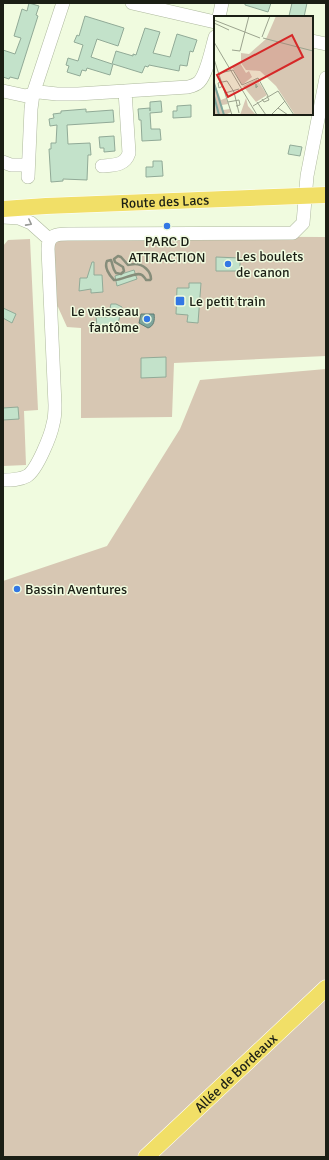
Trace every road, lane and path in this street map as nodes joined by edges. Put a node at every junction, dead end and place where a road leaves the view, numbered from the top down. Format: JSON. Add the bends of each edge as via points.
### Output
{"nodes":[{"id":1,"x":63,"y":3,"type":"edge"},
{"id":2,"x":132,"y":3,"type":"edge"},
{"id":3,"x":222,"y":3,"type":"edge"},
{"id":4,"x":153,"y":5,"type":"edge"},
{"id":5,"x":219,"y":16,"type":"edge"},
{"id":6,"x":214,"y":22,"type":"edge"},
{"id":7,"x":214,"y":40,"type":"edge"},
{"id":8,"x":313,"y":41,"type":"edge"},
{"id":9,"x":326,"y":44,"type":"edge"},
{"id":10,"x":326,"y":78,"type":"edge"},
{"id":11,"x":3,"y":91,"type":"edge"},
{"id":12,"x":125,"y":91,"type":"junction"},
{"id":13,"x":33,"y":94,"type":"junction"},
{"id":14,"x":3,"y":162,"type":"edge"},
{"id":15,"x":102,"y":166,"type":"dead end"},
{"id":16,"x":326,"y":195,"type":"edge"},
{"id":17,"x":306,"y":196,"type":"junction"},
{"id":18,"x":3,"y":209,"type":"edge"},
{"id":19,"x":3,"y":216,"type":"edge"},
{"id":20,"x":50,"y":240,"type":"junction"},
{"id":21,"x":3,"y":480,"type":"edge"},
{"id":22,"x":326,"y":988,"type":"edge"},
{"id":23,"x":146,"y":1157,"type":"edge"}],
"edges":[{"from":1,"to":13,"type":"street"},
{"from":2,"to":4,"type":"street"},
{"from":3,"to":5,"type":"street"},
{"from":4,"to":6,"type":"street"},
{"from":7,"to":12,"type":"street","via":[[204,75],[196,85]]},
{"from":8,"to":9,"type":"street"},
{"from":10,"to":17,"type":"street","via":[[307,176]]},
{"from":11,"to":13,"type":"street","via":[[26,96]]},
{"from":12,"to":13,"type":"street"},
{"from":12,"to":15,"type":"street","via":[[129,154],[124,162]]},
{"from":13,"to":14,"type":"street","via":[[30,109],[28,171]]},
{"from":16,"to":17,"type":"main road","name":"Route des Lacs"},
{"from":17,"to":18,"type":"main road","name":"Route des Lacs"},
{"from":17,"to":20,"type":"street","via":[[303,224],[293,233],[60,234]]},
{"from":19,"to":20,"type":"street","one_way":true,"via":[[25,220]]},
{"from":20,"to":21,"type":"street","via":[[48,249],[55,405],[53,424],[44,450],[31,473],[22,478]]},
{"from":22,"to":23,"type":"main road","name":"Allée de Bordeaux"}]}
